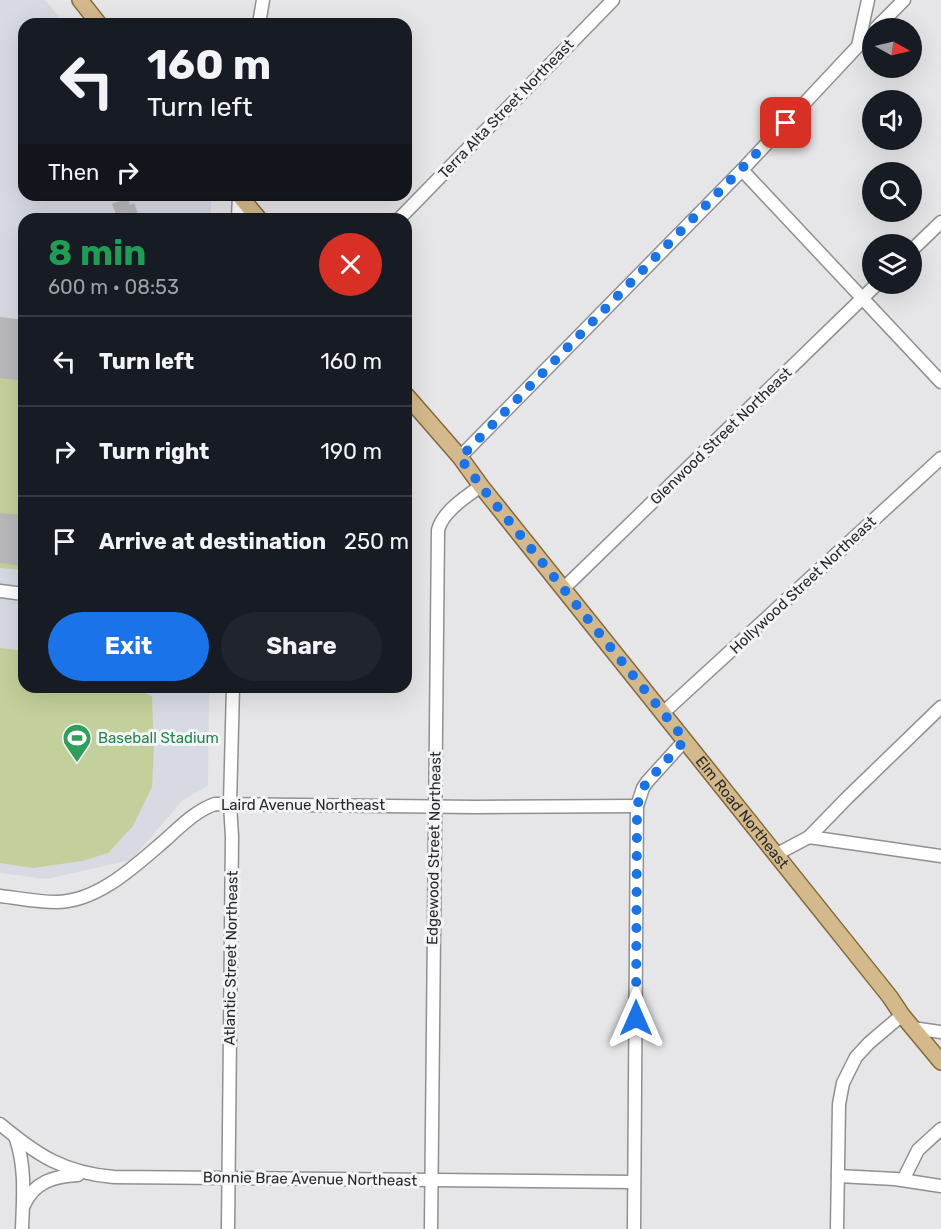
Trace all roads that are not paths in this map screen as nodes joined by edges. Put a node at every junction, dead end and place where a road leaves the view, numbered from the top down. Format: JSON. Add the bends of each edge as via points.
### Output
{"nodes":[{"id":1,"x":80,"y":0,"type":"edge"},
{"id":2,"x":262,"y":0,"type":"edge"},
{"id":3,"x":613,"y":0,"type":"edge"},
{"id":4,"x":868,"y":0,"type":"edge"},
{"id":5,"x":904,"y":0,"type":"edge"},
{"id":6,"x":94,"y":18,"type":"edge"},
{"id":7,"x":260,"y":18,"type":"edge"},
{"id":8,"x":886,"y":18,"type":"edge"},
{"id":9,"x":862,"y":42,"type":"edge"},
{"id":10,"x":858,"y":46,"type":"junction"},
{"id":11,"x":742,"y":170,"type":"junction"},
{"id":12,"x":244,"y":201,"type":"edge"},
{"id":13,"x":255,"y":213,"type":"edge"},
{"id":14,"x":405,"y":213,"type":"edge"},
{"id":15,"x":941,"y":222,"type":"edge"},
{"id":16,"x":922,"y":240,"type":"edge"},
{"id":17,"x":867,"y":294,"type":"edge"},
{"id":18,"x":862,"y":299,"type":"junction"},
{"id":19,"x":941,"y":382,"type":"edge"},
{"id":20,"x":412,"y":402,"type":"edge"},
{"id":21,"x":460,"y":458,"type":"junction"},
{"id":22,"x":941,"y":458,"type":"edge"},
{"id":23,"x":481,"y":486,"type":"junction"},
{"id":24,"x":564,"y":588,"type":"junction"},
{"id":25,"x":0,"y":591,"type":"edge"},
{"id":26,"x":18,"y":593,"type":"edge"},
{"id":27,"x":233,"y":693,"type":"edge"},
{"id":28,"x":941,"y":707,"type":"edge"},
{"id":29,"x":664,"y":712,"type":"junction"},
{"id":30,"x":685,"y":740,"type":"junction"},
{"id":31,"x":230,"y":804,"type":"junction"},
{"id":32,"x":435,"y":806,"type":"junction"},
{"id":33,"x":637,"y":806,"type":"junction"},
{"id":34,"x":809,"y":837,"type":"junction"},
{"id":35,"x":777,"y":855,"type":"junction"},
{"id":36,"x":941,"y":856,"type":"edge"},
{"id":37,"x":0,"y":896,"type":"edge"},
{"id":38,"x":902,"y":1015,"type":"junction"},
{"id":39,"x":912,"y":1028,"type":"junction"},
{"id":40,"x":941,"y":1032,"type":"edge"},
{"id":41,"x":941,"y":1062,"type":"edge"},
{"id":42,"x":0,"y":1124,"type":"edge"},
{"id":43,"x":941,"y":1129,"type":"edge"},
{"id":44,"x":15,"y":1138,"type":"junction"},
{"id":45,"x":88,"y":1175,"type":"junction"},
{"id":46,"x":838,"y":1176,"type":"junction"},
{"id":47,"x":228,"y":1178,"type":"junction"},
{"id":48,"x":431,"y":1180,"type":"junction"},
{"id":49,"x":903,"y":1180,"type":"junction"},
{"id":50,"x":634,"y":1182,"type":"junction"},
{"id":51,"x":941,"y":1186,"type":"edge"},
{"id":52,"x":23,"y":1209,"type":"junction"},
{"id":53,"x":21,"y":1229,"type":"edge"},
{"id":54,"x":228,"y":1229,"type":"edge"},
{"id":55,"x":431,"y":1229,"type":"edge"},
{"id":56,"x":634,"y":1229,"type":"edge"},
{"id":57,"x":837,"y":1229,"type":"edge"}],
"edges":[{"from":1,"to":6,"type":"main road"},
{"from":2,"to":7,"type":"street"},
{"from":3,"to":14,"type":"street","name":"Terra Alta Street Northeast"},
{"from":4,"to":10,"type":"street"},
{"from":5,"to":8,"type":"street"},
{"from":9,"to":10,"type":"street"},
{"from":10,"to":11,"type":"street"},
{"from":11,"to":18,"type":"street"},
{"from":11,"to":21,"type":"street"},
{"from":12,"to":13,"type":"main road"},
{"from":15,"to":16,"type":"street"},
{"from":17,"to":18,"type":"street","name":"Glenwood Street Northeast"},
{"from":18,"to":19,"type":"street"},
{"from":18,"to":24,"type":"street","name":"Glenwood Street Northeast"},
{"from":20,"to":21,"type":"main road","name":"Elm Road Northeast"},
{"from":21,"to":23,"type":"main road","name":"Elm Road Northeast"},
{"from":22,"to":29,"type":"street","name":"Hollywood Street Northeast"},
{"from":23,"to":24,"type":"main road","name":"Elm Road Northeast"},
{"from":23,"to":32,"type":"street","name":"Edgewood Street Northeast","via":[[440,522],[438,530]]},
{"from":24,"to":29,"type":"main road","name":"Elm Road Northeast"},
{"from":25,"to":26,"type":"street"},
{"from":27,"to":31,"type":"street","name":"Atlantic Street Northeast"},
{"from":28,"to":34,"type":"street"},
{"from":29,"to":30,"type":"main road","name":"Elm Road Northeast"},
{"from":30,"to":33,"type":"street","via":[[647,782]]},
{"from":30,"to":35,"type":"main road","name":"Elm Road Northeast"},
{"from":31,"to":32,"type":"street","name":"Laird Avenue Northeast"},
{"from":31,"to":37,"type":"street","name":"Laird Avenue Northeast","via":[[203,808],[144,859],[85,896],[56,902]]},
{"from":31,"to":47,"type":"street","name":"Atlantic Street Northeast"},
{"from":32,"to":33,"type":"street","name":"Laird Avenue Northeast"},
{"from":32,"to":48,"type":"street","name":"Edgewood Street Northeast"},
{"from":33,"to":50,"type":"street"},
{"from":34,"to":35,"type":"street"},
{"from":34,"to":36,"type":"street"},
{"from":35,"to":38,"type":"main road","name":"Elm Road Northeast"},
{"from":38,"to":39,"type":"main road","name":"Elm Road Northeast"},
{"from":38,"to":46,"type":"street","via":[[869,1043],[846,1073],[839,1104]]},
{"from":39,"to":40,"type":"street"},
{"from":39,"to":41,"type":"main road","name":"Elm Road Northeast"},
{"from":42,"to":44,"type":"street","name":"Bonnie Brae Avenue Northeast"},
{"from":43,"to":49,"type":"street","via":[[918,1150]]},
{"from":44,"to":45,"type":"street","name":"Bonnie Brae Avenue Northeast","via":[[63,1167]]},
{"from":44,"to":52,"type":"street","via":[[21,1153]]},
{"from":45,"to":47,"type":"street","name":"Bonnie Brae Avenue Northeast"},
{"from":45,"to":52,"type":"street","via":[[48,1179],[28,1196]]},
{"from":46,"to":49,"type":"street"},
{"from":46,"to":57,"type":"street"},
{"from":47,"to":48,"type":"street","name":"Bonnie Brae Avenue Northeast"},
{"from":47,"to":54,"type":"street","name":"Atlantic Street Northeast"},
{"from":48,"to":50,"type":"street","name":"Bonnie Brae Avenue Northeast"},
{"from":48,"to":55,"type":"street","name":"Edgewood Street Northeast"},
{"from":49,"to":51,"type":"street"},
{"from":50,"to":56,"type":"street"},
{"from":52,"to":53,"type":"street"}]}
